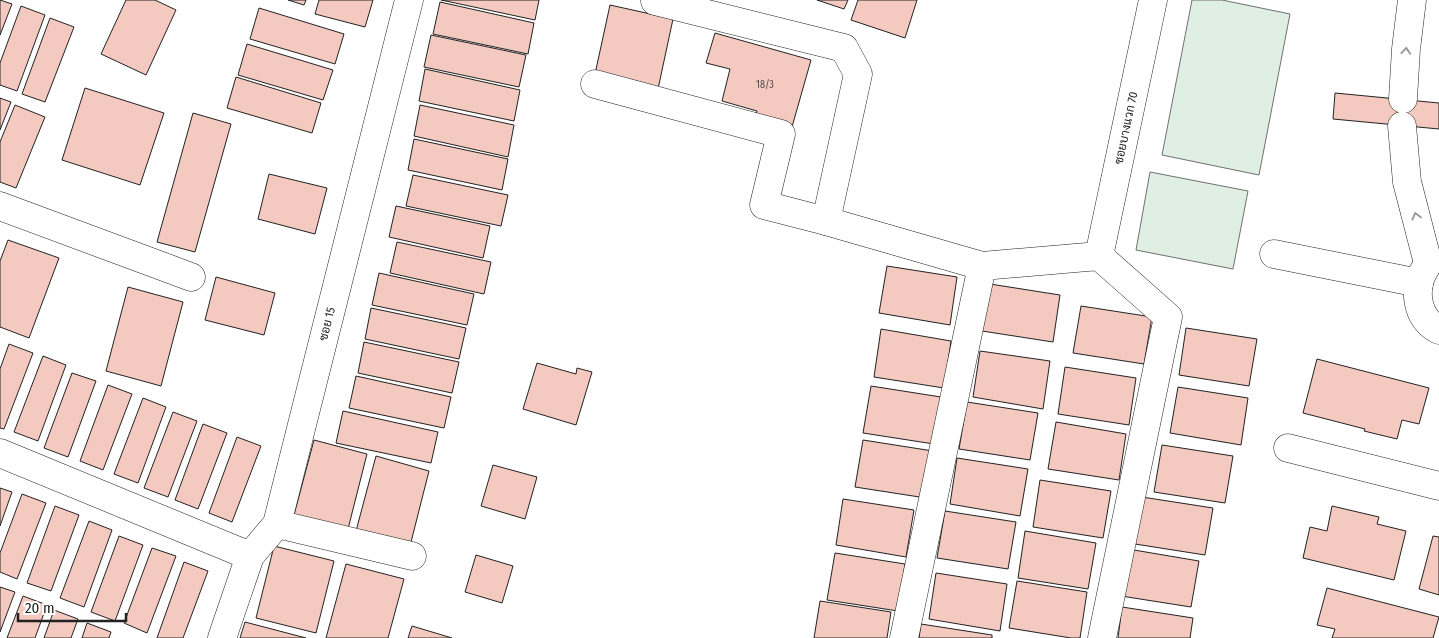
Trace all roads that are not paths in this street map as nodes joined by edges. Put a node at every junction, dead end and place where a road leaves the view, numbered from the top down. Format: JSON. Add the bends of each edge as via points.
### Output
{"nodes":[{"id":1,"x":409,"y":0,"type":"edge"},
{"id":2,"x":1153,"y":0,"type":"edge"},
{"id":3,"x":1412,"y":0,"type":"edge"},
{"id":4,"x":655,"y":1,"type":"dead end"},
{"id":5,"x":595,"y":84,"type":"dead end"},
{"id":6,"x":0,"y":206,"type":"edge"},
{"id":7,"x":826,"y":221,"type":"junction"},
{"id":8,"x":1274,"y":254,"type":"dead end"},
{"id":9,"x":1099,"y":256,"type":"junction"},
{"id":10,"x":982,"y":266,"type":"junction"},
{"id":11,"x":1429,"y":266,"type":"edge"},
{"id":12,"x":190,"y":277,"type":"dead end"},
{"id":13,"x":1439,"y":330,"type":"edge"},
{"id":14,"x":1288,"y":448,"type":"dead end"},
{"id":15,"x":0,"y":453,"type":"edge"},
{"id":16,"x":1439,"y":486,"type":"edge"},
{"id":17,"x":277,"y":524,"type":"junction"},
{"id":18,"x":250,"y":556,"type":"junction"},
{"id":19,"x":412,"y":556,"type":"dead end"},
{"id":20,"x":222,"y":638,"type":"edge"},
{"id":21,"x":904,"y":638,"type":"edge"},
{"id":22,"x":1102,"y":638,"type":"edge"}],
"edges":[{"from":1,"to":17,"type":"street","name":"ซอย 15"},
{"from":2,"to":9,"type":"street","name":"ซอยบางแวก 70"},
{"from":11,"to":3,"type":"street","one_way":true,"via":[[1407,182],[1402,112]]},
{"from":4,"to":7,"type":"street","via":[[844,48],[858,74]]},
{"from":5,"to":7,"type":"street","via":[[781,134],[764,205]]},
{"from":6,"to":12,"type":"street"},
{"from":7,"to":10,"type":"street"},
{"from":8,"to":11,"type":"street"},
{"from":9,"to":10,"type":"street"},
{"from":9,"to":22,"type":"street","via":[[1168,317]]},
{"from":10,"to":21,"type":"street"},
{"from":11,"to":13,"type":"street","via":[[1417,289],[1419,304],[1424,317]]},
{"from":14,"to":16,"type":"street"},
{"from":15,"to":18,"type":"street"},
{"from":17,"to":18,"type":"street","name":"ซอย 15"},
{"from":17,"to":19,"type":"street"},
{"from":18,"to":20,"type":"street","name":"ซอย 15"}]}
